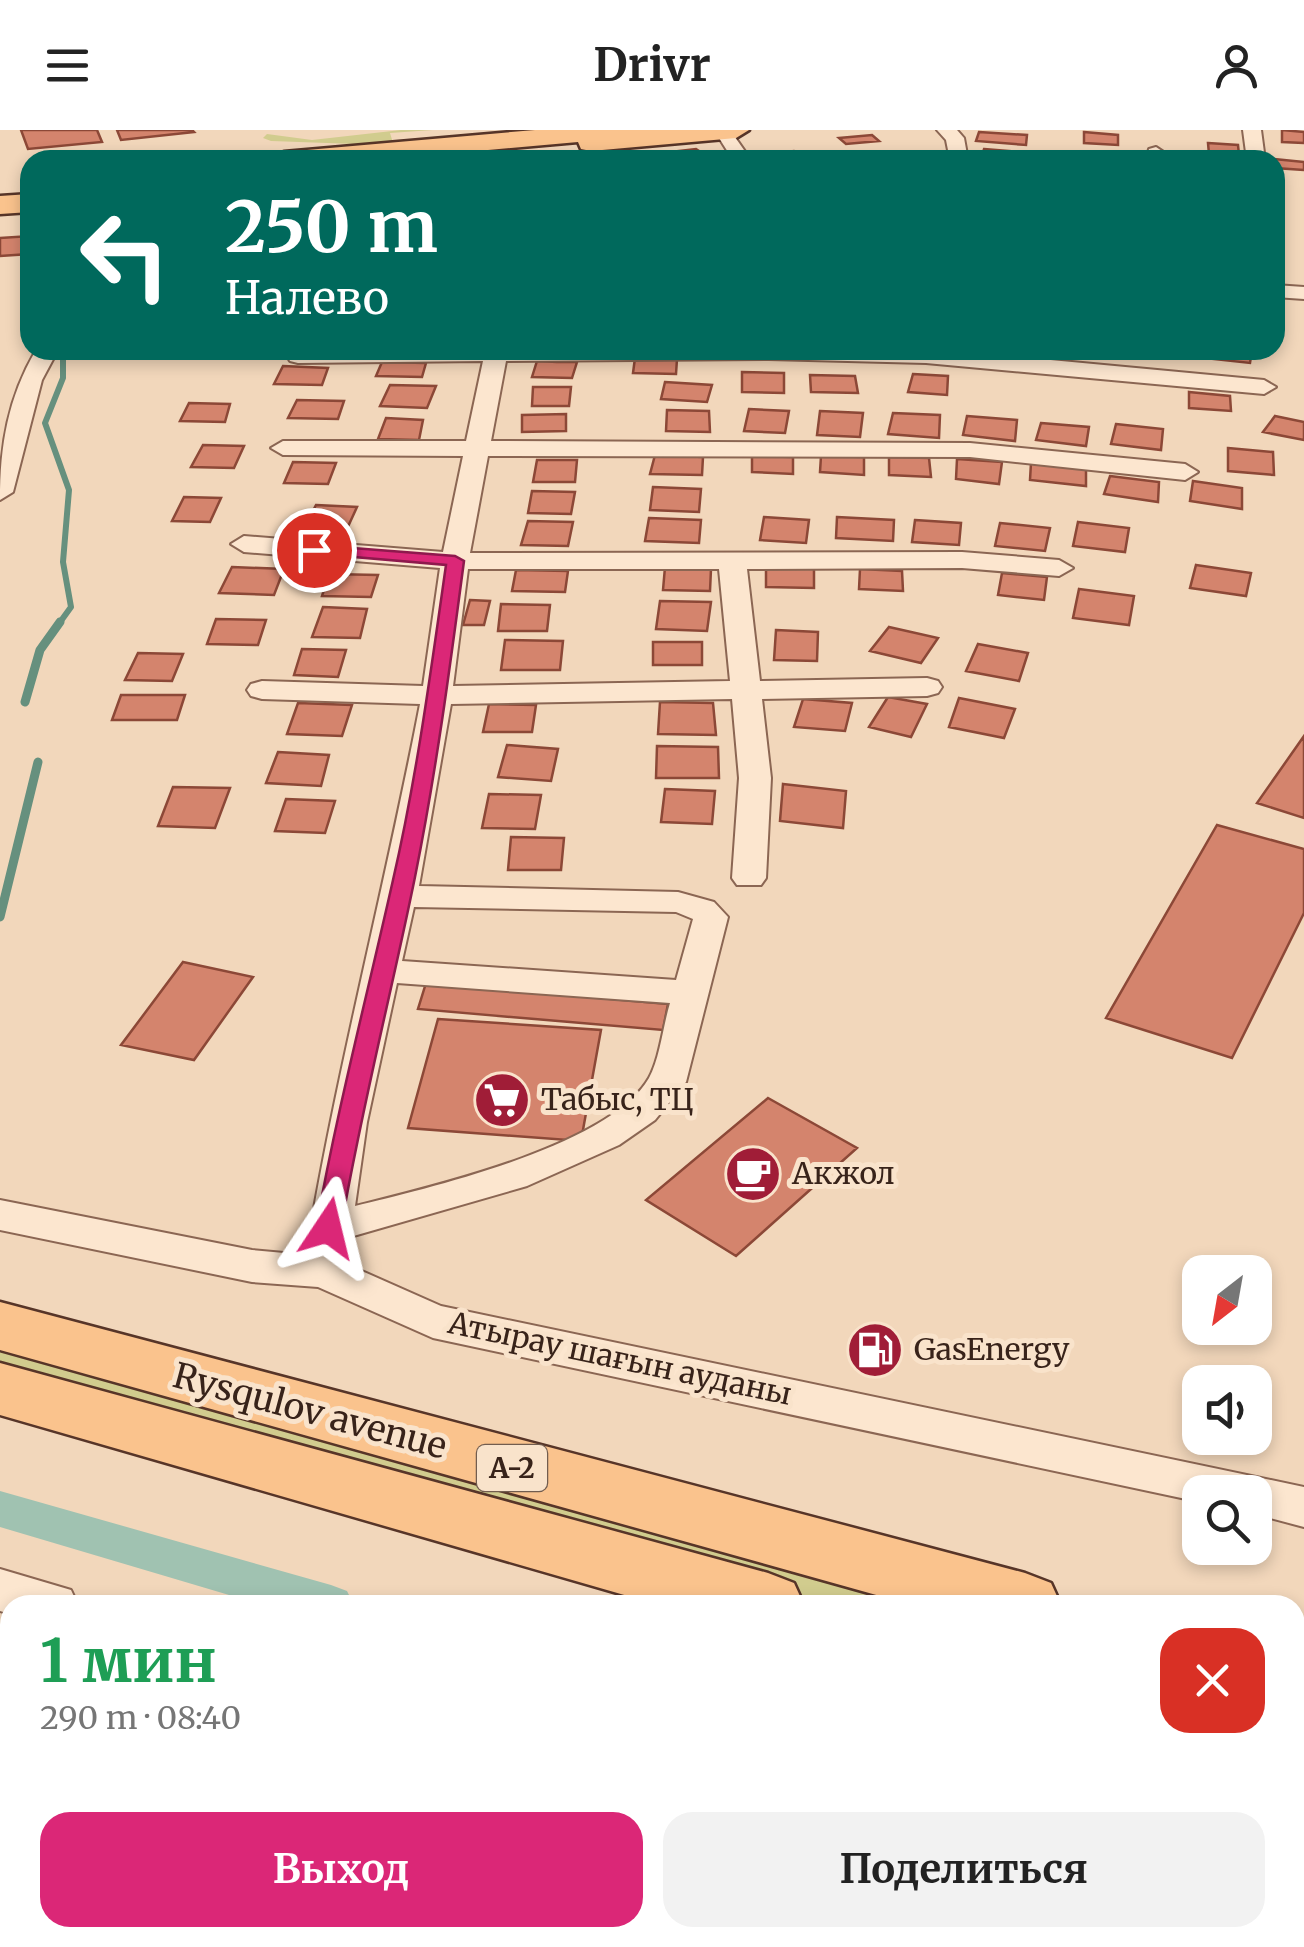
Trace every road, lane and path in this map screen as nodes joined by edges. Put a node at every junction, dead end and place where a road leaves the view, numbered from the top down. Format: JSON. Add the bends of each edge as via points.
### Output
{"nodes":[{"id":1,"x":613,"y":131,"type":"edge"},
{"id":2,"x":729,"y":131,"type":"edge"},
{"id":3,"x":397,"y":150,"type":"edge"},
{"id":4,"x":513,"y":150,"type":"edge"},
{"id":5,"x":41,"y":360,"type":"edge"},
{"id":6,"x":494,"y":360,"type":"edge"},
{"id":7,"x":993,"y":360,"type":"edge"},
{"id":8,"x":1264,"y":387,"type":"dead end"},
{"id":9,"x":478,"y":447,"type":"junction"},
{"id":10,"x":283,"y":448,"type":"dead end"},
{"id":11,"x":4,"y":465,"type":"edge"},
{"id":12,"x":1186,"y":472,"type":"dead end"},
{"id":13,"x":0,"y":492,"type":"edge"},
{"id":14,"x":244,"y":544,"type":"dead end"},
{"id":15,"x":732,"y":559,"type":"junction"},
{"id":16,"x":455,"y":561,"type":"junction"},
{"id":17,"x":1059,"y":568,"type":"dead end"},
{"id":18,"x":927,"y":688,"type":"dead end"},
{"id":19,"x":262,"y":690,"type":"dead end"},
{"id":20,"x":746,"y":690,"type":"junction"},
{"id":21,"x":437,"y":695,"type":"junction"},
{"id":22,"x":750,"y":878,"type":"dead end"},
{"id":23,"x":400,"y":896,"type":"junction"},
{"id":24,"x":382,"y":970,"type":"junction"},
{"id":25,"x":691,"y":993,"type":"junction"},
{"id":26,"x":0,"y":1215,"type":"edge"},
{"id":27,"x":328,"y":1228,"type":"junction"},
{"id":28,"x":324,"y":1272,"type":"junction"},
{"id":29,"x":0,"y":1326,"type":"edge"},
{"id":30,"x":0,"y":1389,"type":"edge"},
{"id":31,"x":1182,"y":1479,"type":"edge"},
{"id":32,"x":1272,"y":1499,"type":"edge"},
{"id":33,"x":1304,"y":1507,"type":"edge"},
{"id":34,"x":732,"y":1595,"type":"edge"},
{"id":35,"x":988,"y":1595,"type":"edge"}],
"edges":[{"from":1,"to":3,"type":"main road"},
{"from":2,"to":4,"type":"main road"},
{"from":5,"to":11,"type":"street"},
{"from":6,"to":9,"type":"street"},
{"from":7,"to":8,"type":"street"},
{"from":9,"to":10,"type":"street"},
{"from":9,"to":12,"type":"street","via":[[970,450]]},
{"from":9,"to":16,"type":"street"},
{"from":11,"to":13,"type":"street"},
{"from":14,"to":16,"type":"street"},
{"from":15,"to":16,"type":"street"},
{"from":15,"to":17,"type":"street","via":[[962,560]]},
{"from":15,"to":20,"type":"street"},
{"from":16,"to":21,"type":"street"},
{"from":18,"to":20,"type":"street"},
{"from":19,"to":21,"type":"street"},
{"from":20,"to":21,"type":"street"},
{"from":20,"to":22,"type":"street","via":[[755,778]]},
{"from":21,"to":23,"type":"street"},
{"from":23,"to":24,"type":"street"},
{"from":23,"to":25,"type":"street","via":[[678,902],[702,909],[711,917]]},
{"from":24,"to":25,"type":"street"},
{"from":24,"to":27,"type":"street"},
{"from":25,"to":27,"type":"street","via":[[667,1082],[620,1129],[494,1183]]},
{"from":26,"to":28,"type":"street","name":"Атырау шағын ауданы","via":[[252,1266]]},
{"from":27,"to":28,"type":"street"},
{"from":28,"to":31,"type":"street","name":"Атырау шағын ауданы","via":[[433,1321]]},
{"from":29,"to":35,"type":"main road","name":"Rysqulov avenue","number":"A-2"},
{"from":30,"to":34,"type":"main road","name":"Rysqulov avenue","number":"A-2"},
{"from":32,"to":33,"type":"street"}]}
